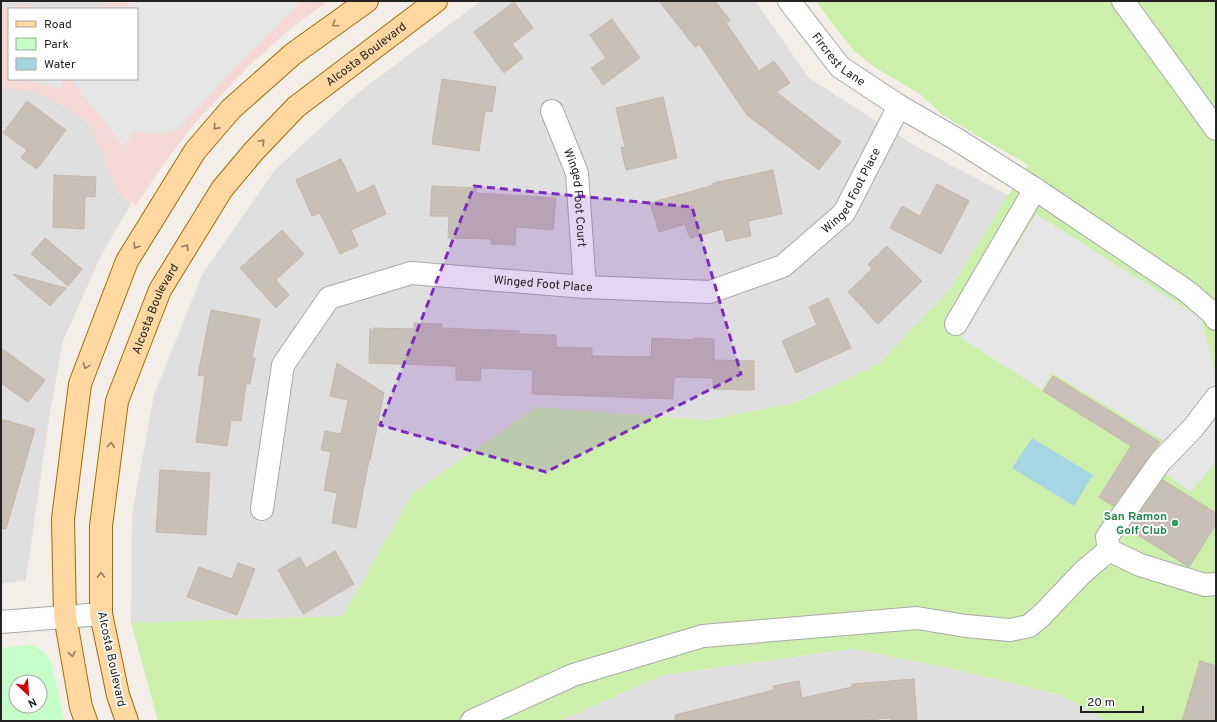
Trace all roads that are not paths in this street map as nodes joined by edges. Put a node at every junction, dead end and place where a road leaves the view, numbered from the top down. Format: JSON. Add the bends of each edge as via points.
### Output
{"nodes":[{"id":1,"x":436,"y":1,"type":"edge"},
{"id":2,"x":789,"y":1,"type":"edge"},
{"id":3,"x":1122,"y":1,"type":"edge"},
{"id":4,"x":360,"y":3,"type":"edge"},
{"id":5,"x":899,"y":106,"type":"junction"},
{"id":6,"x":552,"y":111,"type":"dead end"},
{"id":7,"x":1216,"y":129,"type":"edge"},
{"id":8,"x":1035,"y":189,"type":"junction"},
{"id":9,"x":585,"y":287,"type":"junction"},
{"id":10,"x":1216,"y":319,"type":"edge"},
{"id":11,"x":956,"y":324,"type":"dead end"},
{"id":12,"x":1216,"y":398,"type":"edge"},
{"id":13,"x":262,"y":509,"type":"dead end"},
{"id":14,"x":1109,"y":550,"type":"junction"},
{"id":15,"x":1216,"y":584,"type":"edge"},
{"id":16,"x":101,"y":614,"type":"junction"},
{"id":17,"x":65,"y":616,"type":"junction"},
{"id":18,"x":1,"y":622,"type":"edge"},
{"id":19,"x":86,"y":721,"type":"edge"},
{"id":20,"x":127,"y":721,"type":"edge"},
{"id":21,"x":472,"y":721,"type":"edge"}],
"edges":[{"from":16,"to":1,"type":"main road","name":"Alcosta Boulevard","one_way":true,"via":[[101,526],[117,402],[160,290],[222,189],[296,107]]},
{"from":2,"to":5,"type":"street","name":"Fircrest Lane","via":[[840,67]]},
{"from":3,"to":7,"type":"street"},
{"from":4,"to":17,"type":"main road","one_way":true,"via":[[293,54],[232,109],[195,151],[127,262],[80,384],[62,519]]},
{"from":5,"to":8,"type":"street","name":"Fircrest Lane"},
{"from":5,"to":9,"type":"street","name":"Winged Foot Place","via":[[844,213],[783,266],[710,292]]},
{"from":6,"to":9,"type":"street","name":"Winged Foot Court","via":[[576,173]]},
{"from":8,"to":10,"type":"street","name":"Fircrest Lane","via":[[1188,292]]},
{"from":8,"to":11,"type":"street"},
{"from":9,"to":13,"type":"street","name":"Winged Foot Place","via":[[411,273],[329,298],[283,364]]},
{"from":12,"to":14,"type":"street","via":[[1193,428],[1160,462],[1111,530],[1107,537]]},
{"from":14,"to":15,"type":"street","via":[[1140,565],[1205,585]]},
{"from":14,"to":21,"type":"street","via":[[1082,572],[1029,626],[1010,630],[916,618],[703,636],[573,675]]},
{"from":16,"to":17,"type":"street"},
{"from":16,"to":20,"type":"main road","name":"Alcosta Boulevard","via":[[118,695]]},
{"from":17,"to":18,"type":"street"},
{"from":17,"to":19,"type":"main road","one_way":true,"via":[[81,707]]}]}
